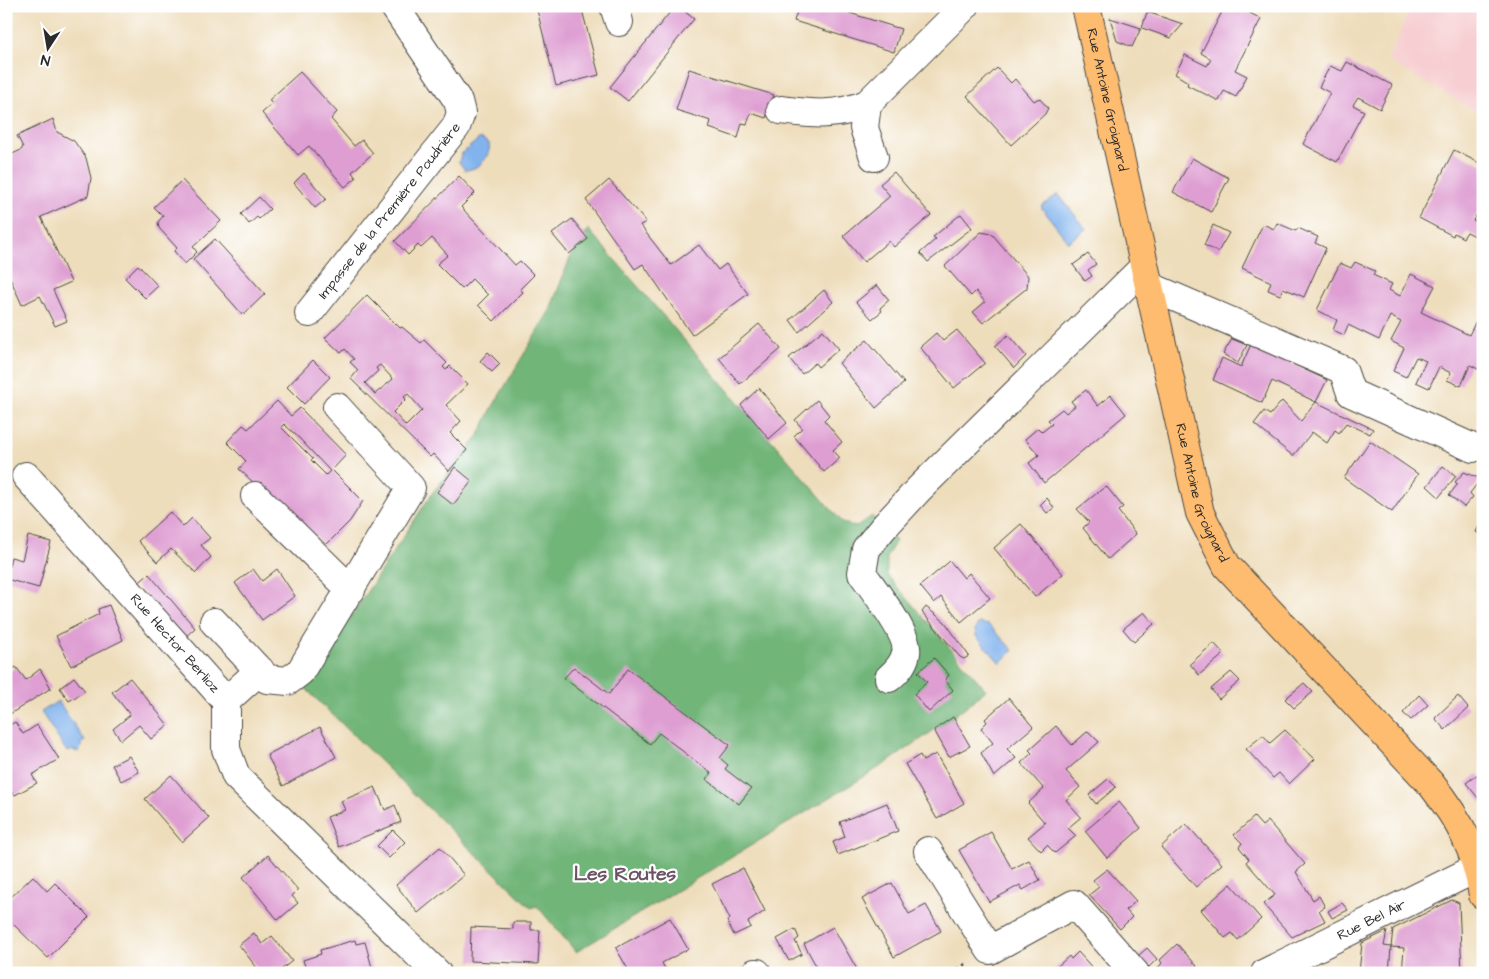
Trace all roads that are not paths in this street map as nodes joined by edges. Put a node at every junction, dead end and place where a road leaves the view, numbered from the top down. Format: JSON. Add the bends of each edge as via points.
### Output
{"nodes":[{"id":1,"x":394,"y":6,"type":"edge"},
{"id":2,"x":965,"y":6,"type":"edge"},
{"id":3,"x":1086,"y":6,"type":"edge"},
{"id":4,"x":867,"y":104,"type":"junction"},
{"id":5,"x":781,"y":110,"type":"dead end"},
{"id":6,"x":874,"y":157,"type":"dead end"},
{"id":7,"x":1146,"y":277,"type":"junction"},
{"id":8,"x":309,"y":313,"type":"dead end"},
{"id":9,"x":337,"y":407,"type":"dead end"},
{"id":10,"x":1473,"y":448,"type":"dead end"},
{"id":11,"x":26,"y":476,"type":"dead end"},
{"id":12,"x":255,"y":496,"type":"dead end"},
{"id":13,"x":350,"y":590,"type":"junction"},
{"id":14,"x":214,"y":622,"type":"dead end"},
{"id":15,"x":260,"y":670,"type":"junction"},
{"id":16,"x":889,"y":678,"type":"dead end"},
{"id":17,"x":226,"y":702,"type":"junction"},
{"id":18,"x":928,"y":851,"type":"dead end"},
{"id":19,"x":1481,"y":866,"type":"edge"},
{"id":20,"x":1483,"y":895,"type":"edge"},
{"id":21,"x":437,"y":973,"type":"edge"},
{"id":22,"x":1135,"y":973,"type":"edge"},
{"id":23,"x":1265,"y":973,"type":"edge"}],
"edges":[{"from":1,"to":8,"type":"street","name":"Impasse de la Première Poudrière","via":[[458,101],[461,113],[456,128]]},
{"from":2,"to":4,"type":"street"},
{"from":3,"to":7,"type":"main road","name":"Rue Antoine Groignard"},
{"from":4,"to":5,"type":"street","via":[[850,111],[824,115]]},
{"from":4,"to":6,"type":"street","via":[[864,128]]},
{"from":7,"to":10,"type":"street","via":[[1343,370],[1351,393]]},
{"from":7,"to":16,"type":"street","via":[[919,489],[866,549],[862,573],[901,632],[907,651],[900,668]]},
{"from":7,"to":19,"type":"main road","name":"Rue Antoine Groignard","via":[[1200,513],[1227,566],[1431,784],[1448,806]]},
{"from":9,"to":13,"type":"street","via":[[411,488]]},
{"from":11,"to":17,"type":"street","name":"Rue Hector Berlioz"},
{"from":12,"to":13,"type":"street"},
{"from":13,"to":15,"type":"street","via":[[300,672],[288,681],[267,678]]},
{"from":14,"to":15,"type":"street"},
{"from":15,"to":17,"type":"street"},
{"from":17,"to":21,"type":"street","name":"Rue Hector Berlioz","via":[[226,749],[236,776]]},
{"from":18,"to":22,"type":"street","via":[[990,950],[1074,904]]},
{"from":19,"to":20,"type":"main road","name":"Rue Antoine Groignard"},
{"from":19,"to":23,"type":"street","name":"Rue Bel Air"}]}
